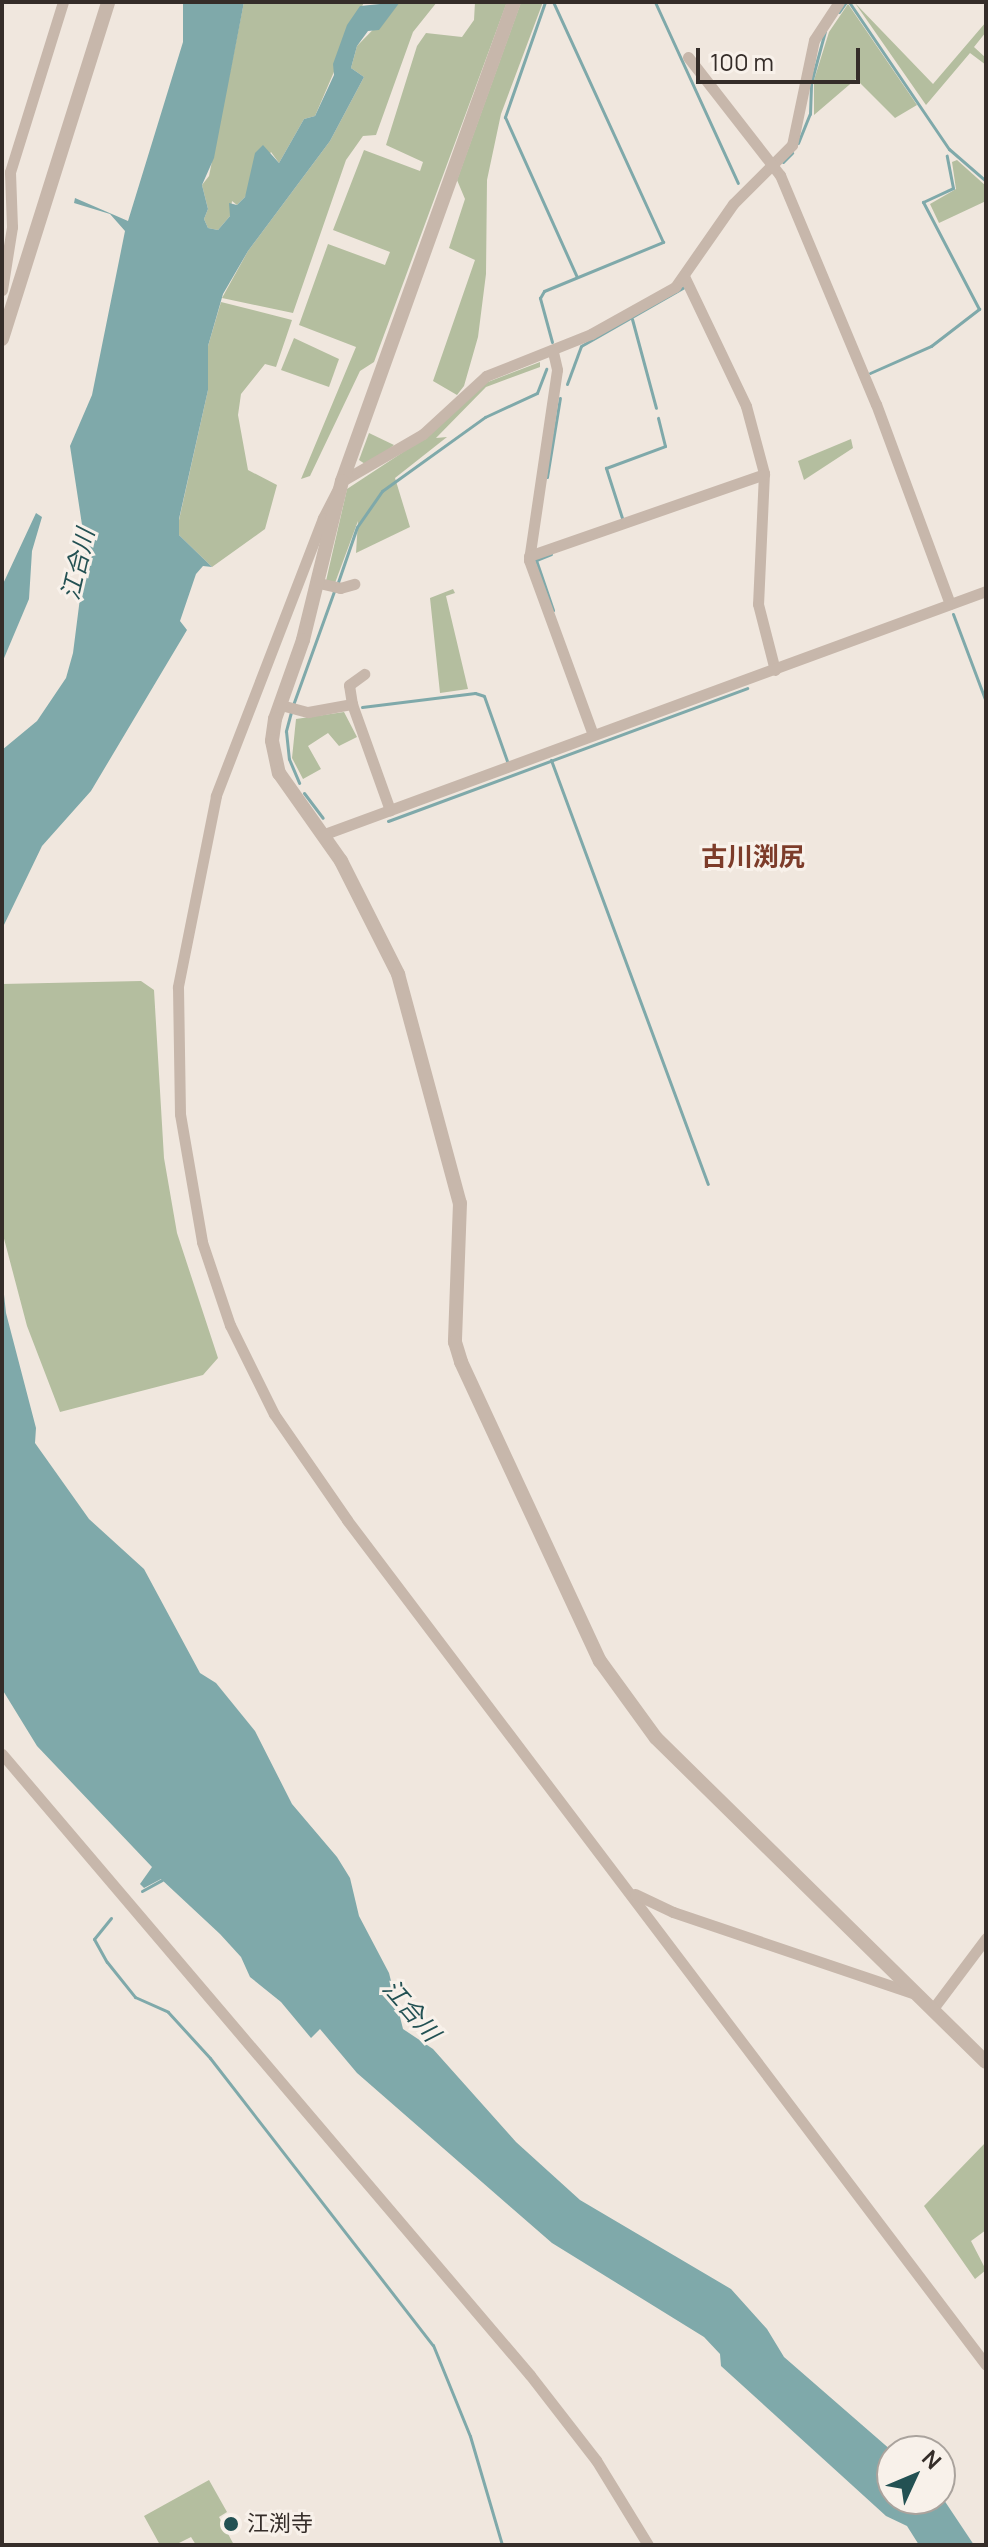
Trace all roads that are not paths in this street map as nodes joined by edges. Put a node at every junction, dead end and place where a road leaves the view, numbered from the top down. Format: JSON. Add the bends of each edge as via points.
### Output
{"nodes":[{"id":1,"x":63,"y":2,"type":"edge"},
{"id":2,"x":108,"y":2,"type":"edge"},
{"id":3,"x":514,"y":2,"type":"edge"},
{"id":4,"x":839,"y":2,"type":"edge"},
{"id":5,"x":688,"y":57,"type":"dead end"},
{"id":6,"x":773,"y":164,"type":"junction"},
{"id":7,"x":684,"y":276,"type":"junction"},
{"id":8,"x":2,"y":290,"type":"edge"},
{"id":9,"x":2,"y":339,"type":"edge"},
{"id":10,"x":553,"y":352,"type":"junction"},
{"id":11,"x":764,"y":474,"type":"junction"},
{"id":12,"x":342,"y":481,"type":"junction"},
{"id":13,"x":534,"y":554,"type":"junction"},
{"id":14,"x":354,"y":584,"type":"dead end"},
{"id":15,"x":330,"y":585,"type":"junction"},
{"id":16,"x":986,"y":591,"type":"edge"},
{"id":17,"x":950,"y":604,"type":"junction"},
{"id":18,"x":775,"y":670,"type":"junction"},
{"id":19,"x":364,"y":674,"type":"dead end"},
{"id":20,"x":352,"y":704,"type":"junction"},
{"id":21,"x":282,"y":706,"type":"junction"},
{"id":22,"x":593,"y":735,"type":"junction"},
{"id":23,"x":390,"y":810,"type":"junction"},
{"id":24,"x":322,"y":835,"type":"junction"},
{"id":25,"x":2,"y":1754,"type":"edge"},
{"id":26,"x":635,"y":1894,"type":"junction"},
{"id":27,"x":986,"y":1938,"type":"edge"},
{"id":28,"x":912,"y":1993,"type":"junction"},
{"id":29,"x":932,"y":2010,"type":"junction"},
{"id":30,"x":986,"y":2062,"type":"edge"},
{"id":31,"x":986,"y":2365,"type":"edge"},
{"id":32,"x":648,"y":2545,"type":"edge"}],
"edges":[{"from":1,"to":8,"type":"street","via":[[10,172],[12,227]]},
{"from":2,"to":9,"type":"street"},
{"from":3,"to":12,"type":"street"},
{"from":4,"to":6,"type":"street","via":[[814,40],[792,145]]},
{"from":5,"to":6,"type":"street"},
{"from":6,"to":7,"type":"street","via":[[718,222]]},
{"from":6,"to":17,"type":"street","via":[[876,404]]},
{"from":7,"to":10,"type":"street","via":[[665,296]]},
{"from":7,"to":11,"type":"street","via":[[746,406]]},
{"from":10,"to":12,"type":"street","via":[[486,376],[423,434]]},
{"from":10,"to":13,"type":"street","via":[[557,370]]},
{"from":11,"to":13,"type":"street"},
{"from":11,"to":18,"type":"street","via":[[758,604]]},
{"from":12,"to":15,"type":"street"},
{"from":12,"to":26,"type":"street","via":[[216,796],[190,909],[178,987],[178,1061],[194,1206],[230,1325],[274,1414],[339,1509]]},
{"from":13,"to":22,"type":"street"},
{"from":14,"to":15,"type":"street"},
{"from":15,"to":21,"type":"street"},
{"from":16,"to":17,"type":"street"},
{"from":17,"to":18,"type":"street"},
{"from":18,"to":22,"type":"street"},
{"from":19,"to":20,"type":"street","via":[[349,685]]},
{"from":20,"to":21,"type":"street","via":[[297,712]]},
{"from":20,"to":23,"type":"street"},
{"from":21,"to":24,"type":"street","via":[[272,741],[279,773]]},
{"from":22,"to":23,"type":"street"},
{"from":23,"to":24,"type":"street"},
{"from":24,"to":28,"type":"street","via":[[341,861],[398,974],[453,1167],[460,1203],[455,1342],[461,1362],[600,1661],[665,1748]]},
{"from":25,"to":32,"type":"street","via":[[530,2375],[596,2460]]},
{"from":26,"to":28,"type":"street","via":[[673,1912]]},
{"from":26,"to":31,"type":"street"},
{"from":27,"to":29,"type":"street"},
{"from":28,"to":29,"type":"street"},
{"from":29,"to":30,"type":"street"}]}
